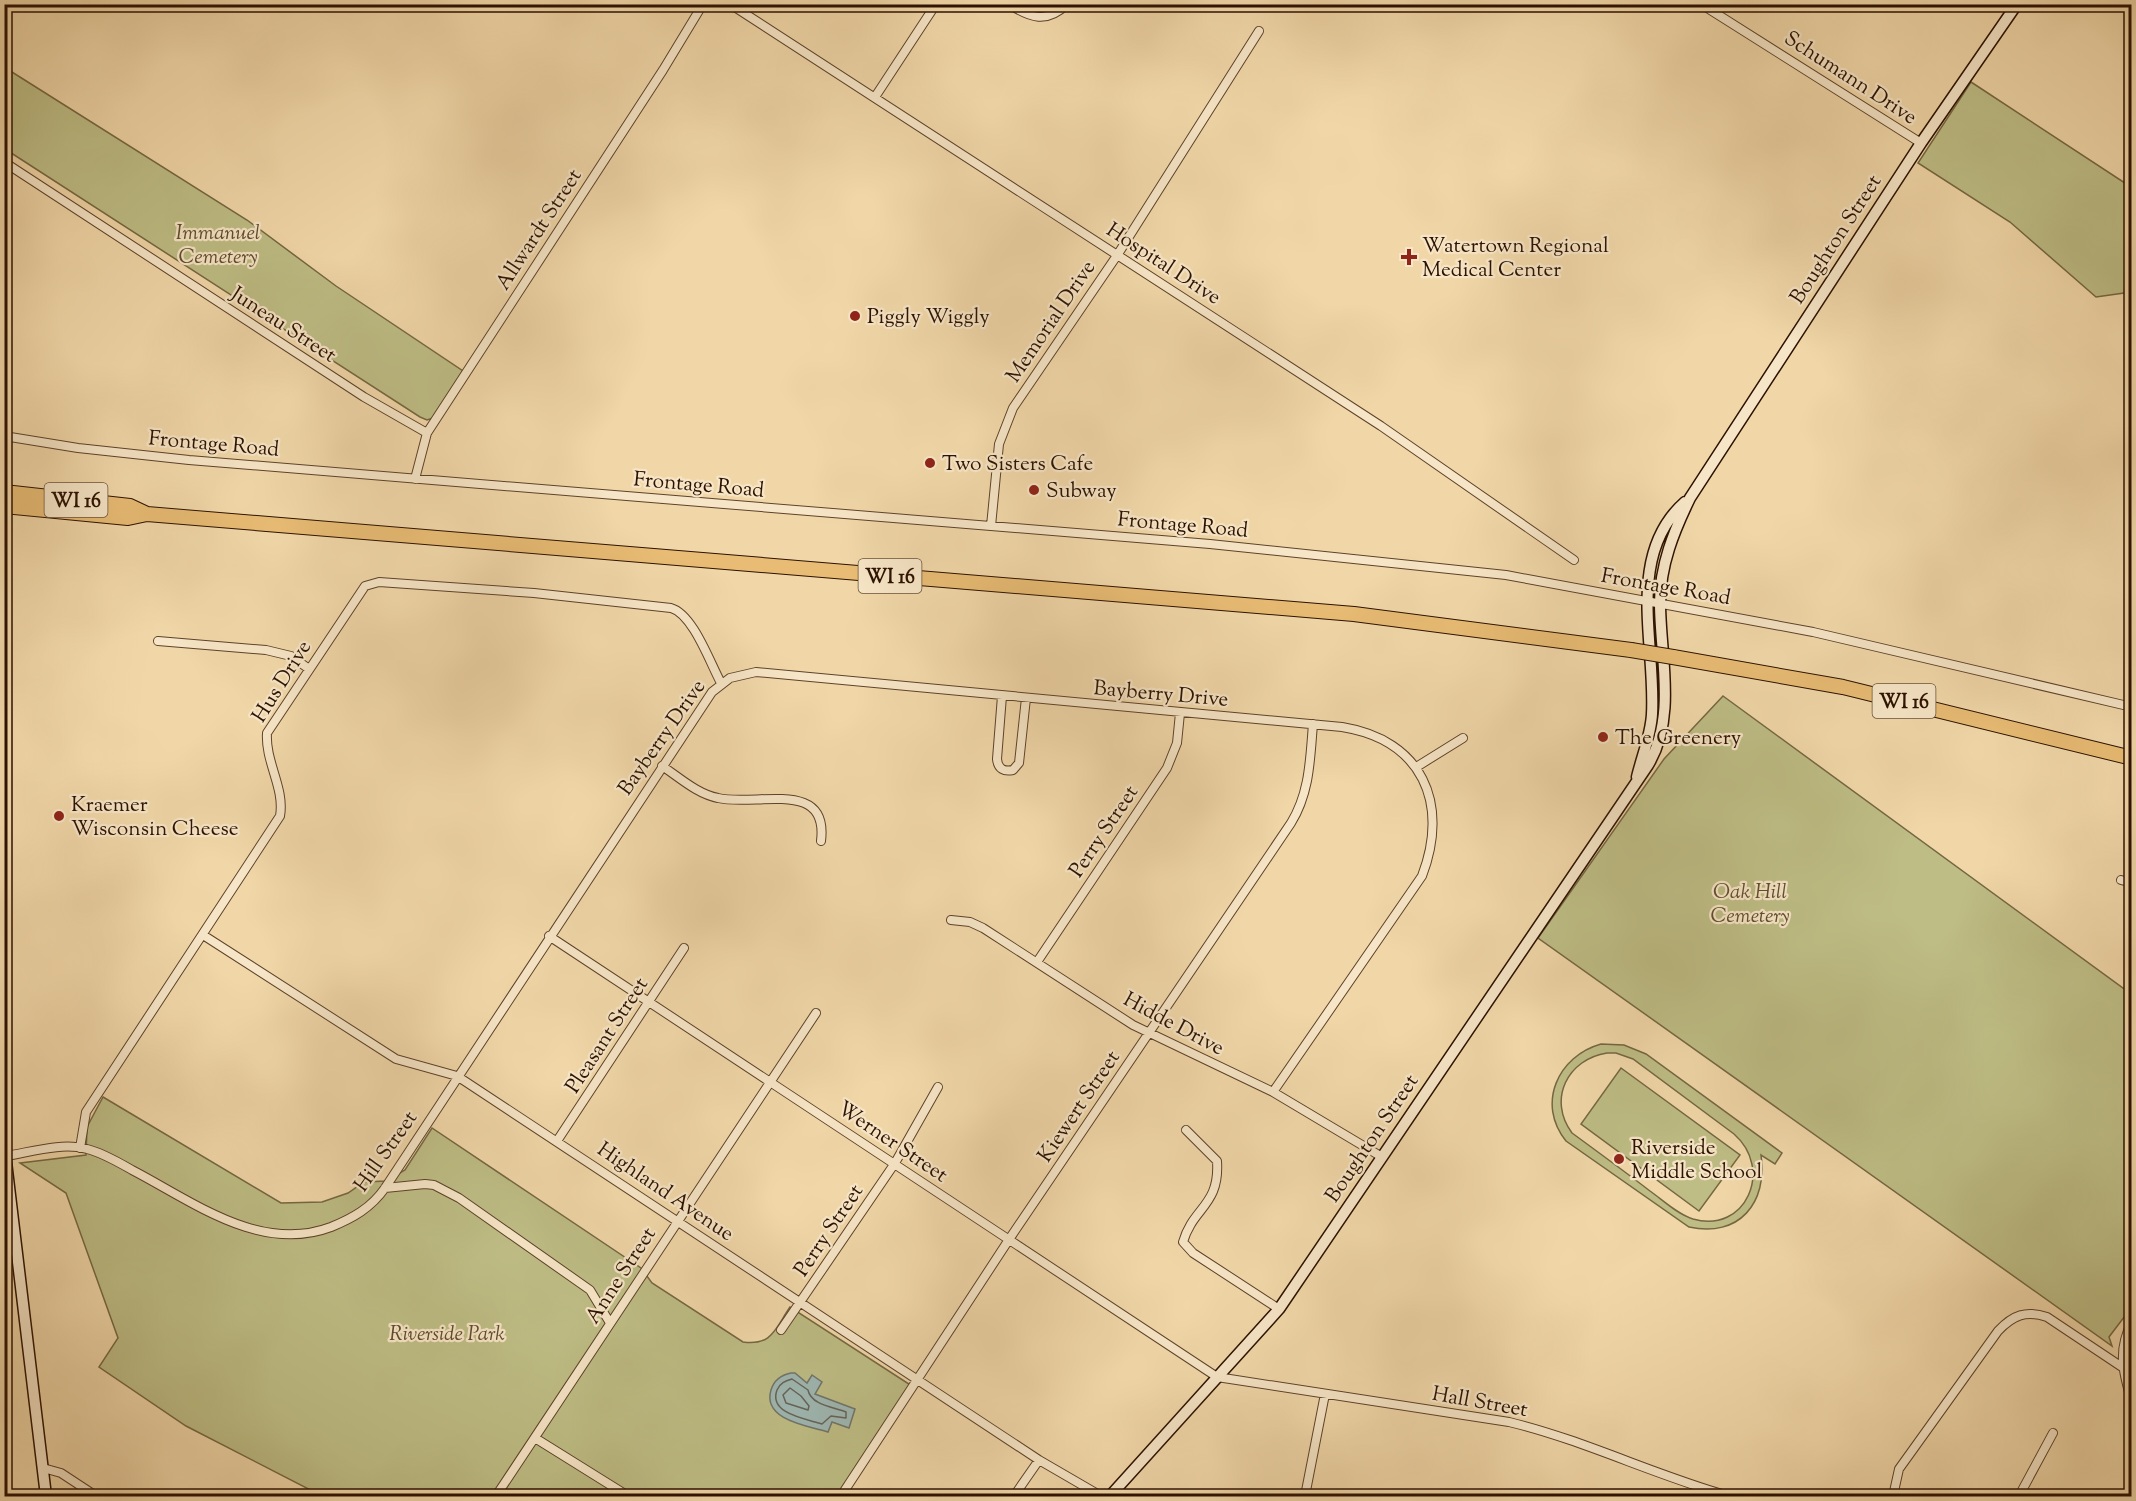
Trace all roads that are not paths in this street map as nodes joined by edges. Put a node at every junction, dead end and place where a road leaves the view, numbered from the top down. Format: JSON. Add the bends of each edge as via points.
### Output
{"nodes":[{"id":1,"x":703,"y":4,"type":"edge"},
{"id":2,"x":730,"y":4,"type":"edge"},
{"id":3,"x":936,"y":4,"type":"edge"},
{"id":4,"x":1009,"y":4,"type":"edge"},
{"id":5,"x":1067,"y":4,"type":"edge"},
{"id":6,"x":1701,"y":4,"type":"edge"},
{"id":7,"x":2017,"y":4,"type":"edge"},
{"id":8,"x":1259,"y":31,"type":"dead end"},
{"id":9,"x":874,"y":97,"type":"junction"},
{"id":10,"x":1921,"y":143,"type":"junction"},
{"id":11,"x":4,"y":162,"type":"edge"},
{"id":12,"x":1118,"y":254,"type":"junction"},
{"id":13,"x":427,"y":433,"type":"junction"},
{"id":14,"x":4,"y":436,"type":"edge"},
{"id":15,"x":415,"y":479,"type":"junction"},
{"id":16,"x":4,"y":492,"type":"edge"},
{"id":17,"x":1689,"y":498,"type":"junction"},
{"id":18,"x":4,"y":506,"type":"edge"},
{"id":19,"x":147,"y":514,"type":"junction"},
{"id":20,"x":991,"y":526,"type":"junction"},
{"id":21,"x":1575,"y":560,"type":"dead end"},
{"id":22,"x":1647,"y":600,"type":"junction"},
{"id":23,"x":1660,"y":603,"type":"junction"},
{"id":24,"x":158,"y":641,"type":"dead end"},
{"id":25,"x":309,"y":669,"type":"junction"},
{"id":26,"x":721,"y":683,"type":"junction"},
{"id":27,"x":1002,"y":696,"type":"junction"},
{"id":28,"x":1026,"y":698,"type":"junction"},
{"id":29,"x":2132,"y":707,"type":"edge"},
{"id":30,"x":1180,"y":713,"type":"junction"},
{"id":31,"x":1313,"y":724,"type":"junction"},
{"id":32,"x":1463,"y":738,"type":"dead end"},
{"id":33,"x":2132,"y":758,"type":"edge"},
{"id":34,"x":662,"y":766,"type":"junction"},
{"id":35,"x":1418,"y":766,"type":"junction"},
{"id":36,"x":1636,"y":778,"type":"junction"},
{"id":37,"x":821,"y":842,"type":"dead end"},
{"id":38,"x":606,"y":850,"type":"joint"},
{"id":39,"x":2121,"y":880,"type":"dead end"},
{"id":40,"x":2132,"y":883,"type":"edge"},
{"id":41,"x":951,"y":920,"type":"dead end"},
{"id":42,"x":203,"y":935,"type":"junction"},
{"id":43,"x":549,"y":936,"type":"junction"},
{"id":44,"x":684,"y":948,"type":"dead end"},
{"id":45,"x":1037,"y":962,"type":"junction"},
{"id":46,"x":651,"y":1002,"type":"junction"},
{"id":47,"x":816,"y":1013,"type":"dead end"},
{"id":48,"x":1149,"y":1034,"type":"junction"},
{"id":49,"x":457,"y":1076,"type":"junction"},
{"id":50,"x":770,"y":1081,"type":"junction"},
{"id":51,"x":938,"y":1087,"type":"dead end"},
{"id":52,"x":1273,"y":1092,"type":"junction"},
{"id":53,"x":1186,"y":1130,"type":"dead end"},
{"id":54,"x":557,"y":1141,"type":"junction"},
{"id":55,"x":4,"y":1144,"type":"edge"},
{"id":56,"x":80,"y":1148,"type":"junction"},
{"id":57,"x":6,"y":1156,"type":"edge"},
{"id":58,"x":1382,"y":1157,"type":"junction"},
{"id":59,"x":895,"y":1163,"type":"junction"},
{"id":60,"x":385,"y":1188,"type":"junction"},
{"id":61,"x":677,"y":1221,"type":"junction"},
{"id":62,"x":1008,"y":1241,"type":"junction"},
{"id":63,"x":801,"y":1302,"type":"junction"},
{"id":64,"x":1279,"y":1309,"type":"junction"},
{"id":65,"x":2132,"y":1322,"type":"edge"},
{"id":66,"x":610,"y":1323,"type":"junction"},
{"id":67,"x":781,"y":1330,"type":"dead end"},
{"id":68,"x":2122,"y":1367,"type":"junction"},
{"id":69,"x":1217,"y":1377,"type":"junction"},
{"id":70,"x":918,"y":1380,"type":"junction"},
{"id":71,"x":1325,"y":1394,"type":"junction"},
{"id":72,"x":2132,"y":1402,"type":"edge"},
{"id":73,"x":2053,"y":1433,"type":"dead end"},
{"id":74,"x":535,"y":1438,"type":"junction"},
{"id":75,"x":1039,"y":1460,"type":"junction"},
{"id":76,"x":44,"y":1468,"type":"junction"},
{"id":77,"x":46,"y":1497,"type":"edge"},
{"id":78,"x":96,"y":1497,"type":"edge"},
{"id":79,"x":496,"y":1497,"type":"edge"},
{"id":80,"x":628,"y":1497,"type":"edge"},
{"id":81,"x":841,"y":1497,"type":"edge"},
{"id":82,"x":1014,"y":1497,"type":"edge"},
{"id":83,"x":1101,"y":1497,"type":"edge"},
{"id":84,"x":1110,"y":1497,"type":"edge"},
{"id":85,"x":1305,"y":1497,"type":"edge"},
{"id":86,"x":1729,"y":1497,"type":"edge"},
{"id":87,"x":1893,"y":1497,"type":"edge"},
{"id":88,"x":2019,"y":1497,"type":"edge"}],
"edges":[{"from":1,"to":13,"type":"street","name":"Allwardt Street"},
{"from":2,"to":9,"type":"street","name":"Hospital Drive"},
{"from":3,"to":9,"type":"street"},
{"from":4,"to":5,"type":"street","via":[[1042,19]]},
{"from":6,"to":10,"type":"street","name":"Schumann Drive"},
{"from":7,"to":10,"type":"street","name":"Boughton Street"},
{"from":8,"to":12,"type":"street","name":"Memorial Drive"},
{"from":9,"to":12,"type":"street","name":"Hospital Drive"},
{"from":10,"to":17,"type":"street","name":"Boughton Street"},
{"from":11,"to":13,"type":"street","name":"Juneau Street","via":[[364,398]]},
{"from":12,"to":20,"type":"street","name":"Memorial Drive","via":[[1004,426]]},
{"from":12,"to":21,"type":"street","name":"Hospital Drive","via":[[1381,426]]},
{"from":13,"to":15,"type":"street","name":"Allwardt Street"},
{"from":14,"to":15,"type":"street","name":"Frontage Road","via":[[167,458]]},
{"from":15,"to":20,"type":"street","name":"Frontage Road"},
{"from":16,"to":19,"type":"highway","number":"WI 16","via":[[130,506]]},
{"from":17,"to":22,"type":"street","name":"Boughton Street","via":[[1668,519],[1659,537],[1650,568]]},
{"from":17,"to":23,"type":"street","name":"Boughton Street","via":[[1670,543]]},
{"from":18,"to":19,"type":"highway","number":"WI 16","via":[[128,518]]},
{"from":19,"to":33,"type":"highway","number":"WI 16","bridge":true,"via":[[1354,614],[1631,650],[1843,687]]},
{"from":20,"to":22,"type":"street","name":"Frontage Road","via":[[1506,575]]},
{"from":22,"to":23,"type":"street","name":"Frontage Road"},
{"from":22,"to":36,"type":"street","name":"Boughton Street","via":[[1652,716]]},
{"from":23,"to":29,"type":"street","name":"Frontage Road","via":[[1813,632]]},
{"from":23,"to":36,"type":"street","name":"Boughton Street","via":[[1665,684],[1662,722],[1652,759]]},
{"from":24,"to":25,"type":"street","via":[[266,650],[291,656]]},
{"from":25,"to":26,"type":"street","name":"Hus Drive","via":[[358,594],[369,583],[379,582],[671,608],[689,622]]},
{"from":25,"to":42,"type":"street","name":"Hus Drive","via":[[267,733],[282,802],[280,816]]},
{"from":26,"to":27,"type":"street","name":"Bayberry Drive","via":[[756,672]]},
{"from":26,"to":34,"type":"street","name":"Bayberry Drive"},
{"from":27,"to":28,"type":"street","name":"Bayberry Drive"},
{"from":27,"to":28,"type":"street","via":[[996,759],[1005,771],[1013,770],[1019,763]]},
{"from":28,"to":30,"type":"street","name":"Bayberry Drive"},
{"from":30,"to":31,"type":"street","name":"Bayberry Drive"},
{"from":30,"to":45,"type":"street","name":"Perry Street","via":[[1177,743],[1167,768]]},
{"from":31,"to":35,"type":"street","name":"Bayberry Drive","via":[[1366,730]]},
{"from":31,"to":48,"type":"street","name":"Kiewert Street","via":[[1308,786],[1301,808]]},
{"from":32,"to":35,"type":"street"},
{"from":34,"to":37,"type":"street","via":[[717,798],[790,798],[804,803],[823,822]]},
{"from":34,"to":38,"type":"street","name":"Bayberry Drive"},
{"from":35,"to":52,"type":"street","via":[[1428,793],[1433,830],[1422,876]]},
{"from":36,"to":58,"type":"street","name":"Boughton Street"},
{"from":38,"to":43,"type":"street","name":"Hill Street"},
{"from":39,"to":40,"type":"street"},
{"from":41,"to":45,"type":"street","name":"Hidde Drive","via":[[983,928]]},
{"from":42,"to":49,"type":"street","name":"Highland Avenue","via":[[396,1059]]},
{"from":42,"to":56,"type":"street","name":"Hus Drive","via":[[86,1112]]},
{"from":43,"to":46,"type":"street","name":"Werner Street"},
{"from":43,"to":49,"type":"street","name":"Hill Street"},
{"from":44,"to":46,"type":"street","name":"Pleasant Street"},
{"from":45,"to":48,"type":"street","name":"Hidde Drive"},
{"from":46,"to":50,"type":"street","name":"Werner Street"},
{"from":46,"to":54,"type":"street","name":"Pleasant Street"},
{"from":47,"to":50,"type":"street","name":"Anne Street"},
{"from":48,"to":52,"type":"street","name":"Hidde Drive"},
{"from":48,"to":62,"type":"street","name":"Kiewert Street"},
{"from":49,"to":54,"type":"street","name":"Highland Avenue"},
{"from":49,"to":60,"type":"street","name":"Hill Street"},
{"from":50,"to":59,"type":"street","name":"Werner Street"},
{"from":50,"to":61,"type":"street","name":"Anne Street"},
{"from":51,"to":59,"type":"street","name":"Perry Street"},
{"from":52,"to":58,"type":"street","name":"Hidde Drive"},
{"from":53,"to":64,"type":"street","via":[[1217,1161],[1218,1180],[1183,1242],[1193,1253]]},
{"from":54,"to":61,"type":"street","name":"Highland Avenue"},
{"from":55,"to":57,"type":"street"},
{"from":56,"to":57,"type":"street","name":"Hill Street"},
{"from":56,"to":60,"type":"street","name":"Hill Street","via":[[109,1157],[228,1221],[267,1233],[306,1233],[334,1226],[362,1212]]},
{"from":57,"to":76,"type":"street"},
{"from":58,"to":64,"type":"street","name":"Boughton Street"},
{"from":59,"to":62,"type":"street","name":"Werner Street"},
{"from":59,"to":63,"type":"street","name":"Perry Street"},
{"from":60,"to":66,"type":"street","via":[[434,1185],[459,1198],[591,1290]]},
{"from":61,"to":63,"type":"street","name":"Highland Avenue"},
{"from":61,"to":66,"type":"street","name":"Anne Street"},
{"from":62,"to":69,"type":"street","name":"Werner Street"},
{"from":62,"to":70,"type":"street","name":"Kiewert Street"},
{"from":63,"to":67,"type":"street","name":"Perry Street"},
{"from":63,"to":70,"type":"street","name":"Highland Avenue"},
{"from":64,"to":69,"type":"street","name":"Boughton Street"},
{"from":65,"to":68,"type":"street","via":[[2122,1347]]},
{"from":66,"to":74,"type":"street","name":"Anne Street"},
{"from":68,"to":72,"type":"street"},
{"from":68,"to":87,"type":"street","via":[[2047,1317],[2036,1313],[2015,1316],[1998,1331],[1899,1469]]},
{"from":69,"to":71,"type":"street","name":"Hall Street"},
{"from":69,"to":84,"type":"street","name":"Boughton Street"},
{"from":70,"to":75,"type":"street","name":"Highland Avenue"},
{"from":70,"to":81,"type":"street","name":"Kiewert Street"},
{"from":71,"to":85,"type":"street"},
{"from":71,"to":86,"type":"street","name":"Hall Street","via":[[1529,1427]]},
{"from":73,"to":88,"type":"street"},
{"from":74,"to":79,"type":"street","name":"Anne Street"},
{"from":74,"to":80,"type":"street"},
{"from":75,"to":82,"type":"street"},
{"from":75,"to":83,"type":"street","name":"Highland Avenue"},
{"from":76,"to":77,"type":"street"},
{"from":76,"to":78,"type":"street","via":[[61,1473]]}]}
